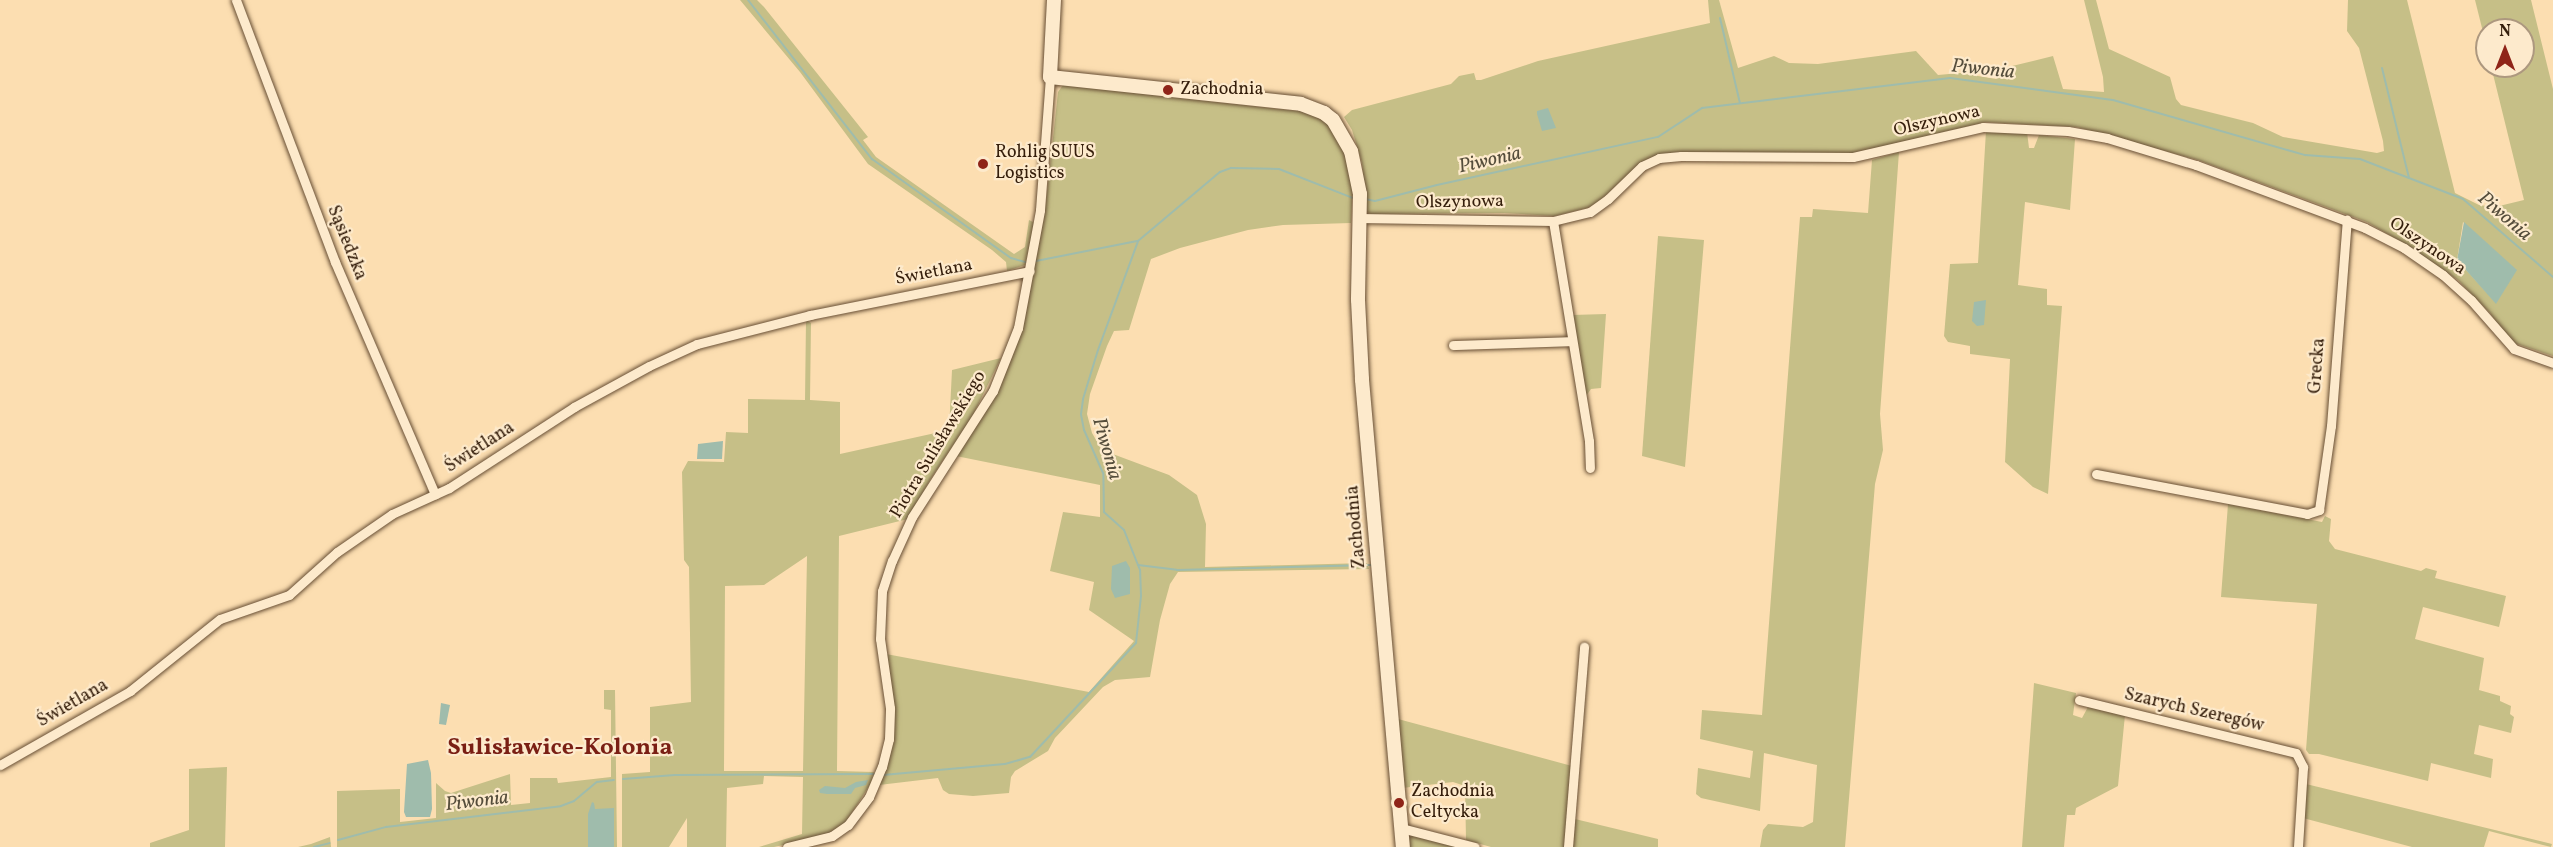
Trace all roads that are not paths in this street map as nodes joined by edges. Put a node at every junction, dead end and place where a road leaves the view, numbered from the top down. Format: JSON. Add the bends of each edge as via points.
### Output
{"nodes":[{"id":1,"x":236,"y":0,"type":"edge"},
{"id":2,"x":1054,"y":0,"type":"edge"},
{"id":3,"x":1050,"y":77,"type":"junction"},
{"id":4,"x":1359,"y":218,"type":"junction"},
{"id":5,"x":2347,"y":220,"type":"junction"},
{"id":6,"x":1552,"y":221,"type":"junction"},
{"id":7,"x":1029,"y":271,"type":"junction"},
{"id":8,"x":1571,"y":341,"type":"junction"},
{"id":9,"x":1454,"y":345,"type":"dead end"},
{"id":10,"x":2553,"y":363,"type":"edge"},
{"id":11,"x":1590,"y":468,"type":"dead end"},
{"id":12,"x":2097,"y":474,"type":"dead end"},
{"id":13,"x":435,"y":494,"type":"junction"},
{"id":14,"x":1584,"y":647,"type":"dead end"},
{"id":15,"x":2079,"y":700,"type":"dead end"},
{"id":16,"x":0,"y":765,"type":"edge"},
{"id":17,"x":1401,"y":828,"type":"junction"},
{"id":18,"x":787,"y":847,"type":"edge"},
{"id":19,"x":1403,"y":847,"type":"edge"},
{"id":20,"x":1475,"y":847,"type":"edge"},
{"id":21,"x":1568,"y":847,"type":"edge"},
{"id":22,"x":2298,"y":847,"type":"edge"}],
"edges":[{"from":1,"to":13,"type":"street","name":"Sąsiedzka","via":[[335,262]]},
{"from":2,"to":3,"type":"street"},
{"from":3,"to":4,"type":"street","name":"Zachodnia","via":[[1282,101],[1314,109],[1332,120],[1346,139],[1356,165]]},
{"from":3,"to":7,"type":"street","name":"Piotra Sulisławskiego","via":[[1044,172]]},
{"from":4,"to":6,"type":"street","name":"Olszynowa"},
{"from":4,"to":17,"type":"street","name":"Zachodnia","via":[[1360,349]]},
{"from":5,"to":6,"type":"street","name":"Olszynowa","via":[[2203,167],[2117,141],[2068,131],[1992,126],[1853,157],[1659,158],[1642,166],[1590,212]]},
{"from":5,"to":10,"type":"street","name":"Olszynowa","via":[[2404,248],[2438,271],[2471,300],[2514,349]]},
{"from":5,"to":12,"type":"street","name":"Grecka","via":[[2328,453],[2322,503],[2315,513]]},
{"from":6,"to":8,"type":"street"},
{"from":7,"to":13,"type":"street","name":"Świetlana","via":[[810,315],[688,347],[589,399]]},
{"from":7,"to":18,"type":"street","name":"Piotra Sulisławskiego","via":[[1018,328],[1002,372],[924,497],[886,577],[879,624],[890,724],[886,753],[875,784],[855,818],[840,831]]},
{"from":8,"to":9,"type":"street"},
{"from":8,"to":11,"type":"street","via":[[1589,441]]},
{"from":13,"to":16,"type":"street","name":"Świetlana","via":[[392,514],[338,552],[289,595],[220,619],[130,691]]},
{"from":14,"to":21,"type":"street"},
{"from":15,"to":22,"type":"street","name":"Szarych Szeregów","via":[[2284,749],[2299,756],[2303,772]]},
{"from":17,"to":19,"type":"street","name":"Zachodnia"},
{"from":17,"to":20,"type":"street"}]}
